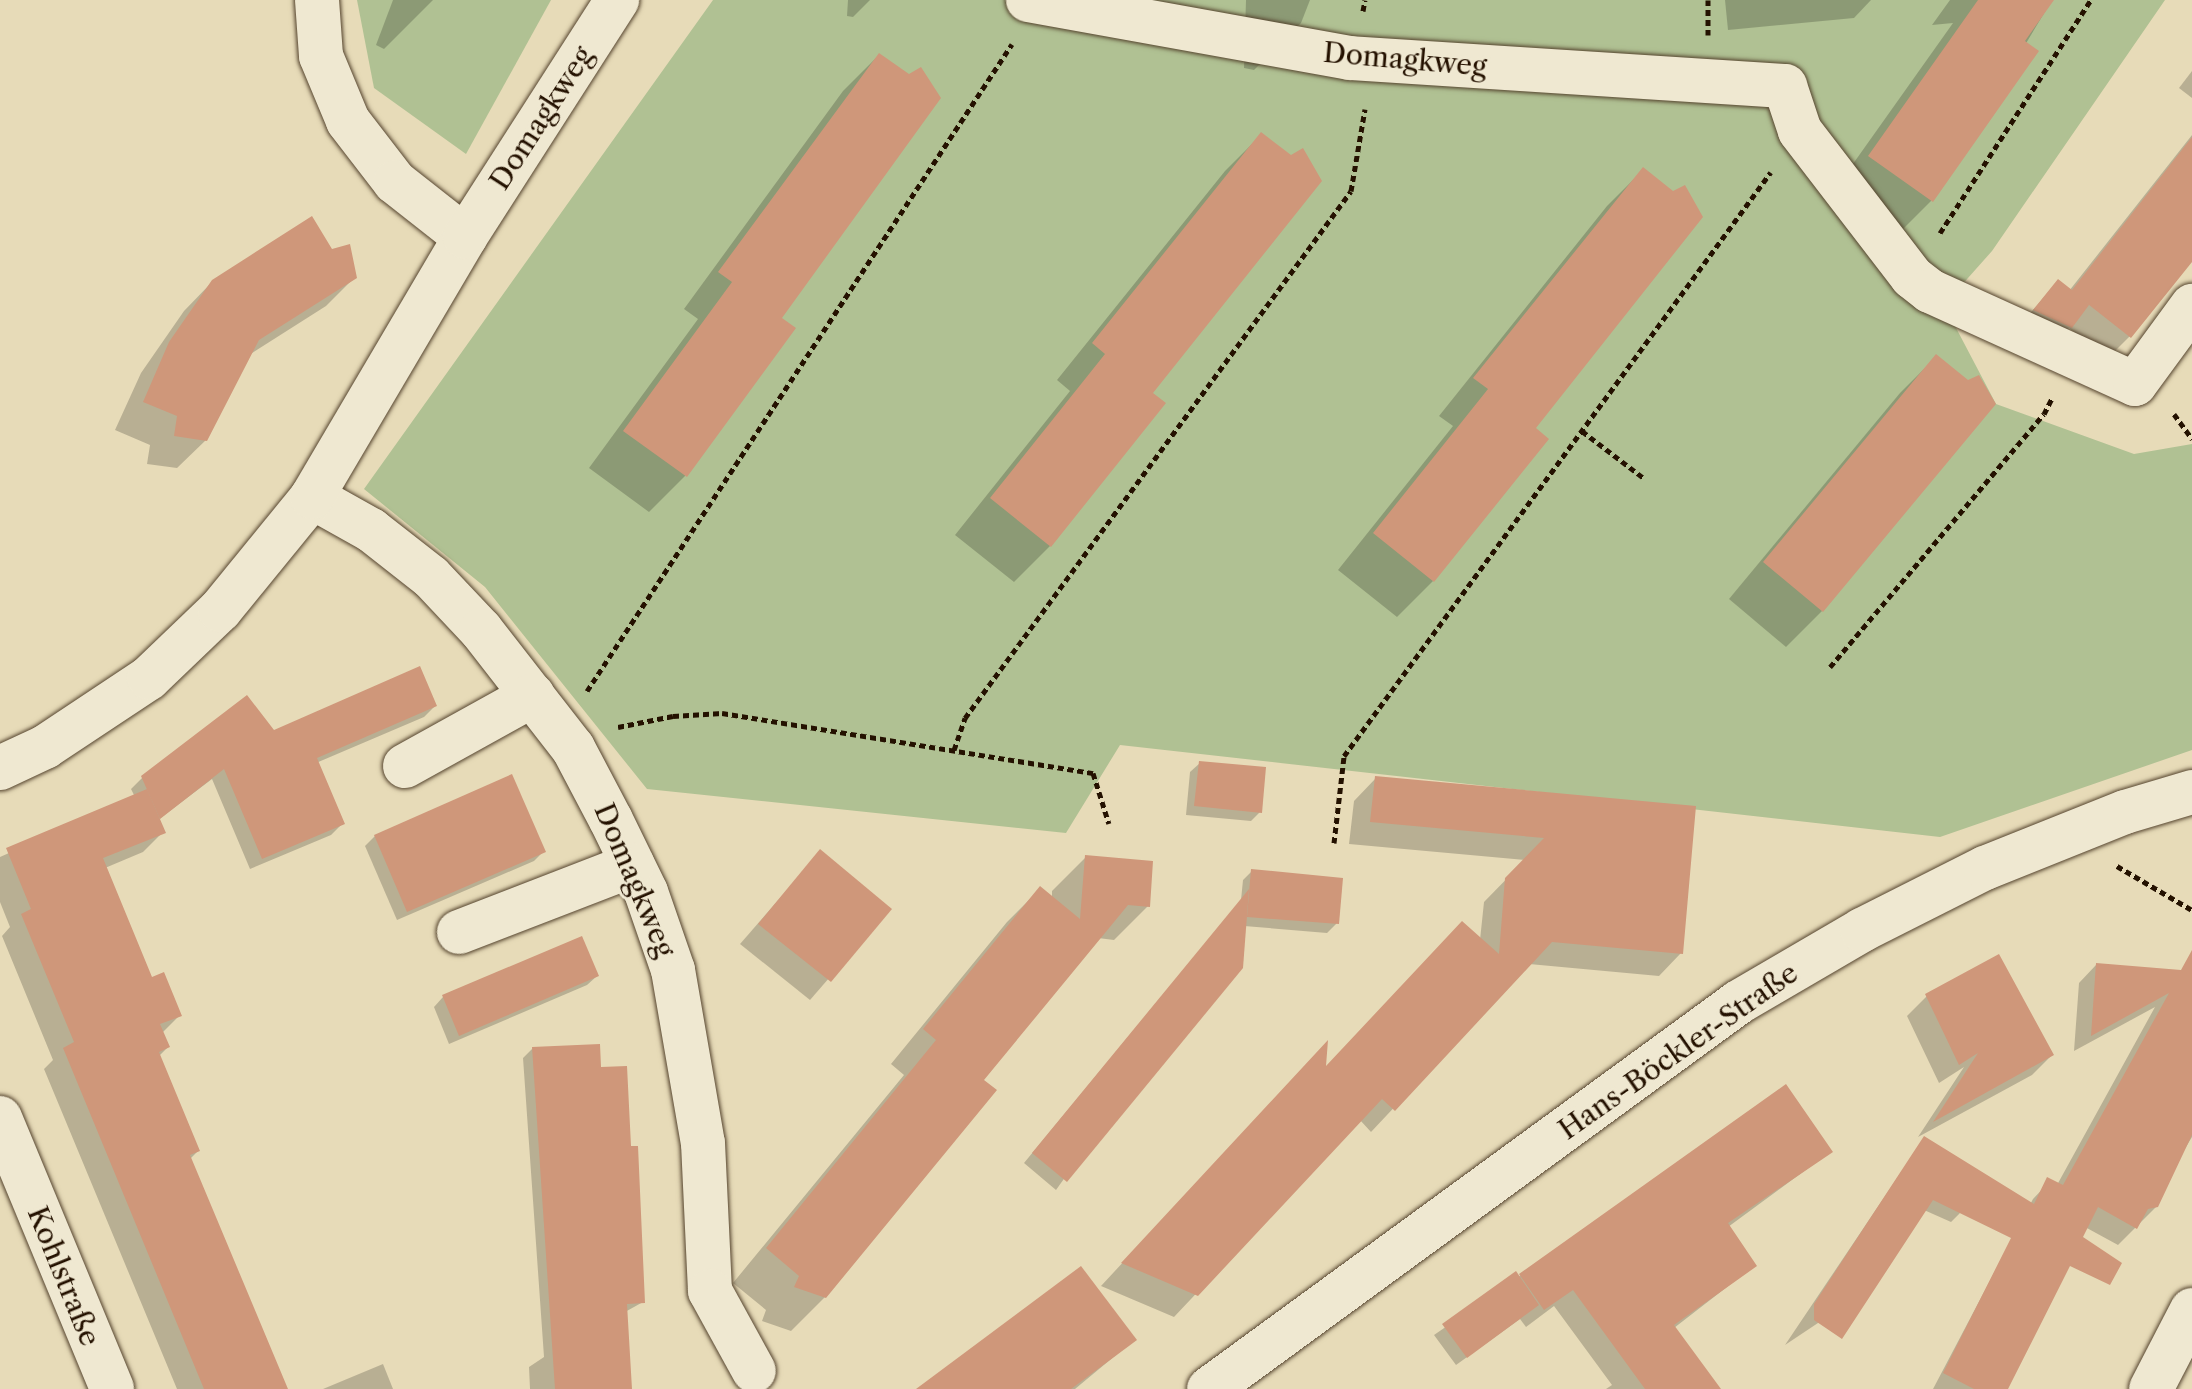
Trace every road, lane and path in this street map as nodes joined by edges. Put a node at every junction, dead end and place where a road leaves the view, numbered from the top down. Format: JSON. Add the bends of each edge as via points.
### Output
{"nodes":[{"id":1,"x":317,"y":0,"type":"edge"},
{"id":2,"x":617,"y":0,"type":"edge"},
{"id":3,"x":2091,"y":0,"type":"edge"},
{"id":4,"x":1033,"y":1,"type":"edge"},
{"id":5,"x":1374,"y":59,"type":"junction"},
{"id":6,"x":1800,"y":131,"type":"junction"},
{"id":7,"x":465,"y":237,"type":"junction"},
{"id":8,"x":1912,"y":277,"type":"junction"},
{"id":9,"x":2192,"y":306,"type":"edge"},
{"id":10,"x":2073,"y":354,"type":"junction"},
{"id":11,"x":1582,"y":431,"type":"junction"},
{"id":12,"x":1645,"y":479,"type":"dead end"},
{"id":13,"x":312,"y":497,"type":"junction"},
{"id":14,"x":1830,"y":667,"type":"dead end"},
{"id":15,"x":552,"y":720,"type":"junction"},
{"id":16,"x":954,"y":750,"type":"junction"},
{"id":17,"x":405,"y":766,"type":"dead end"},
{"id":18,"x":0,"y":768,"type":"edge"},
{"id":19,"x":2192,"y":792,"type":"edge"},
{"id":20,"x":1109,"y":824,"type":"dead end"},
{"id":21,"x":2065,"y":836,"type":"junction"},
{"id":22,"x":1334,"y":843,"type":"dead end"},
{"id":23,"x":633,"y":865,"type":"junction"},
{"id":24,"x":2192,"y":910,"type":"edge"},
{"id":25,"x":459,"y":932,"type":"dead end"},
{"id":26,"x":0,"y":1118,"type":"edge"},
{"id":27,"x":2192,"y":1310,"type":"edge"},
{"id":28,"x":754,"y":1371,"type":"dead end"},
{"id":29,"x":112,"y":1389,"type":"edge"},
{"id":30,"x":1209,"y":1389,"type":"edge"},
{"id":31,"x":2151,"y":1389,"type":"edge"}],
"edges":[{"from":1,"to":7,"type":"street","via":[[321,56],[348,121],[395,182]]},
{"from":2,"to":7,"type":"street","name":"Domagkweg"},
{"from":3,"to":8,"type":"path"},
{"from":4,"to":5,"type":"street","name":"Domagkweg","via":[[1173,30]]},
{"from":4,"to":15,"type":"path","via":[[593,687]]},
{"from":5,"to":6,"type":"street","name":"Domagkweg","via":[[1785,86]]},
{"from":5,"to":16,"type":"path","via":[[1351,191],[965,718]]},
{"from":6,"to":8,"type":"street"},
{"from":6,"to":11,"type":"path"},
{"from":7,"to":13,"type":"street","name":"Domagkweg"},
{"from":8,"to":10,"type":"street","via":[[1930,291]]},
{"from":9,"to":10,"type":"street","via":[[2135,384]]},
{"from":10,"to":14,"type":"path","via":[[2044,414]]},
{"from":11,"to":12,"type":"path"},
{"from":11,"to":22,"type":"path","via":[[1344,756]]},
{"from":13,"to":15,"type":"street","name":"Domagkweg","via":[[371,530],[431,577]]},
{"from":13,"to":18,"type":"street","name":"Domagkweg","via":[[220,610],[149,678],[79,726]]},
{"from":15,"to":16,"type":"path","via":[[622,725],[722,713]]},
{"from":15,"to":17,"type":"street"},
{"from":15,"to":23,"type":"street","name":"Domagkweg"},
{"from":16,"to":20,"type":"path","via":[[1093,773]]},
{"from":19,"to":21,"type":"street","name":"Hans-Böckler-Straße"},
{"from":21,"to":24,"type":"path"},
{"from":21,"to":30,"type":"street","name":"Hans-Böckler-Straße","via":[[1924,897],[1739,1002]]},
{"from":23,"to":25,"type":"street"},
{"from":23,"to":28,"type":"street","name":"Domagkweg","via":[[673,970],[685,1030],[703,1143],[710,1291]]},
{"from":26,"to":29,"type":"street","name":"Kohlstraße"},
{"from":27,"to":31,"type":"street"}]}
